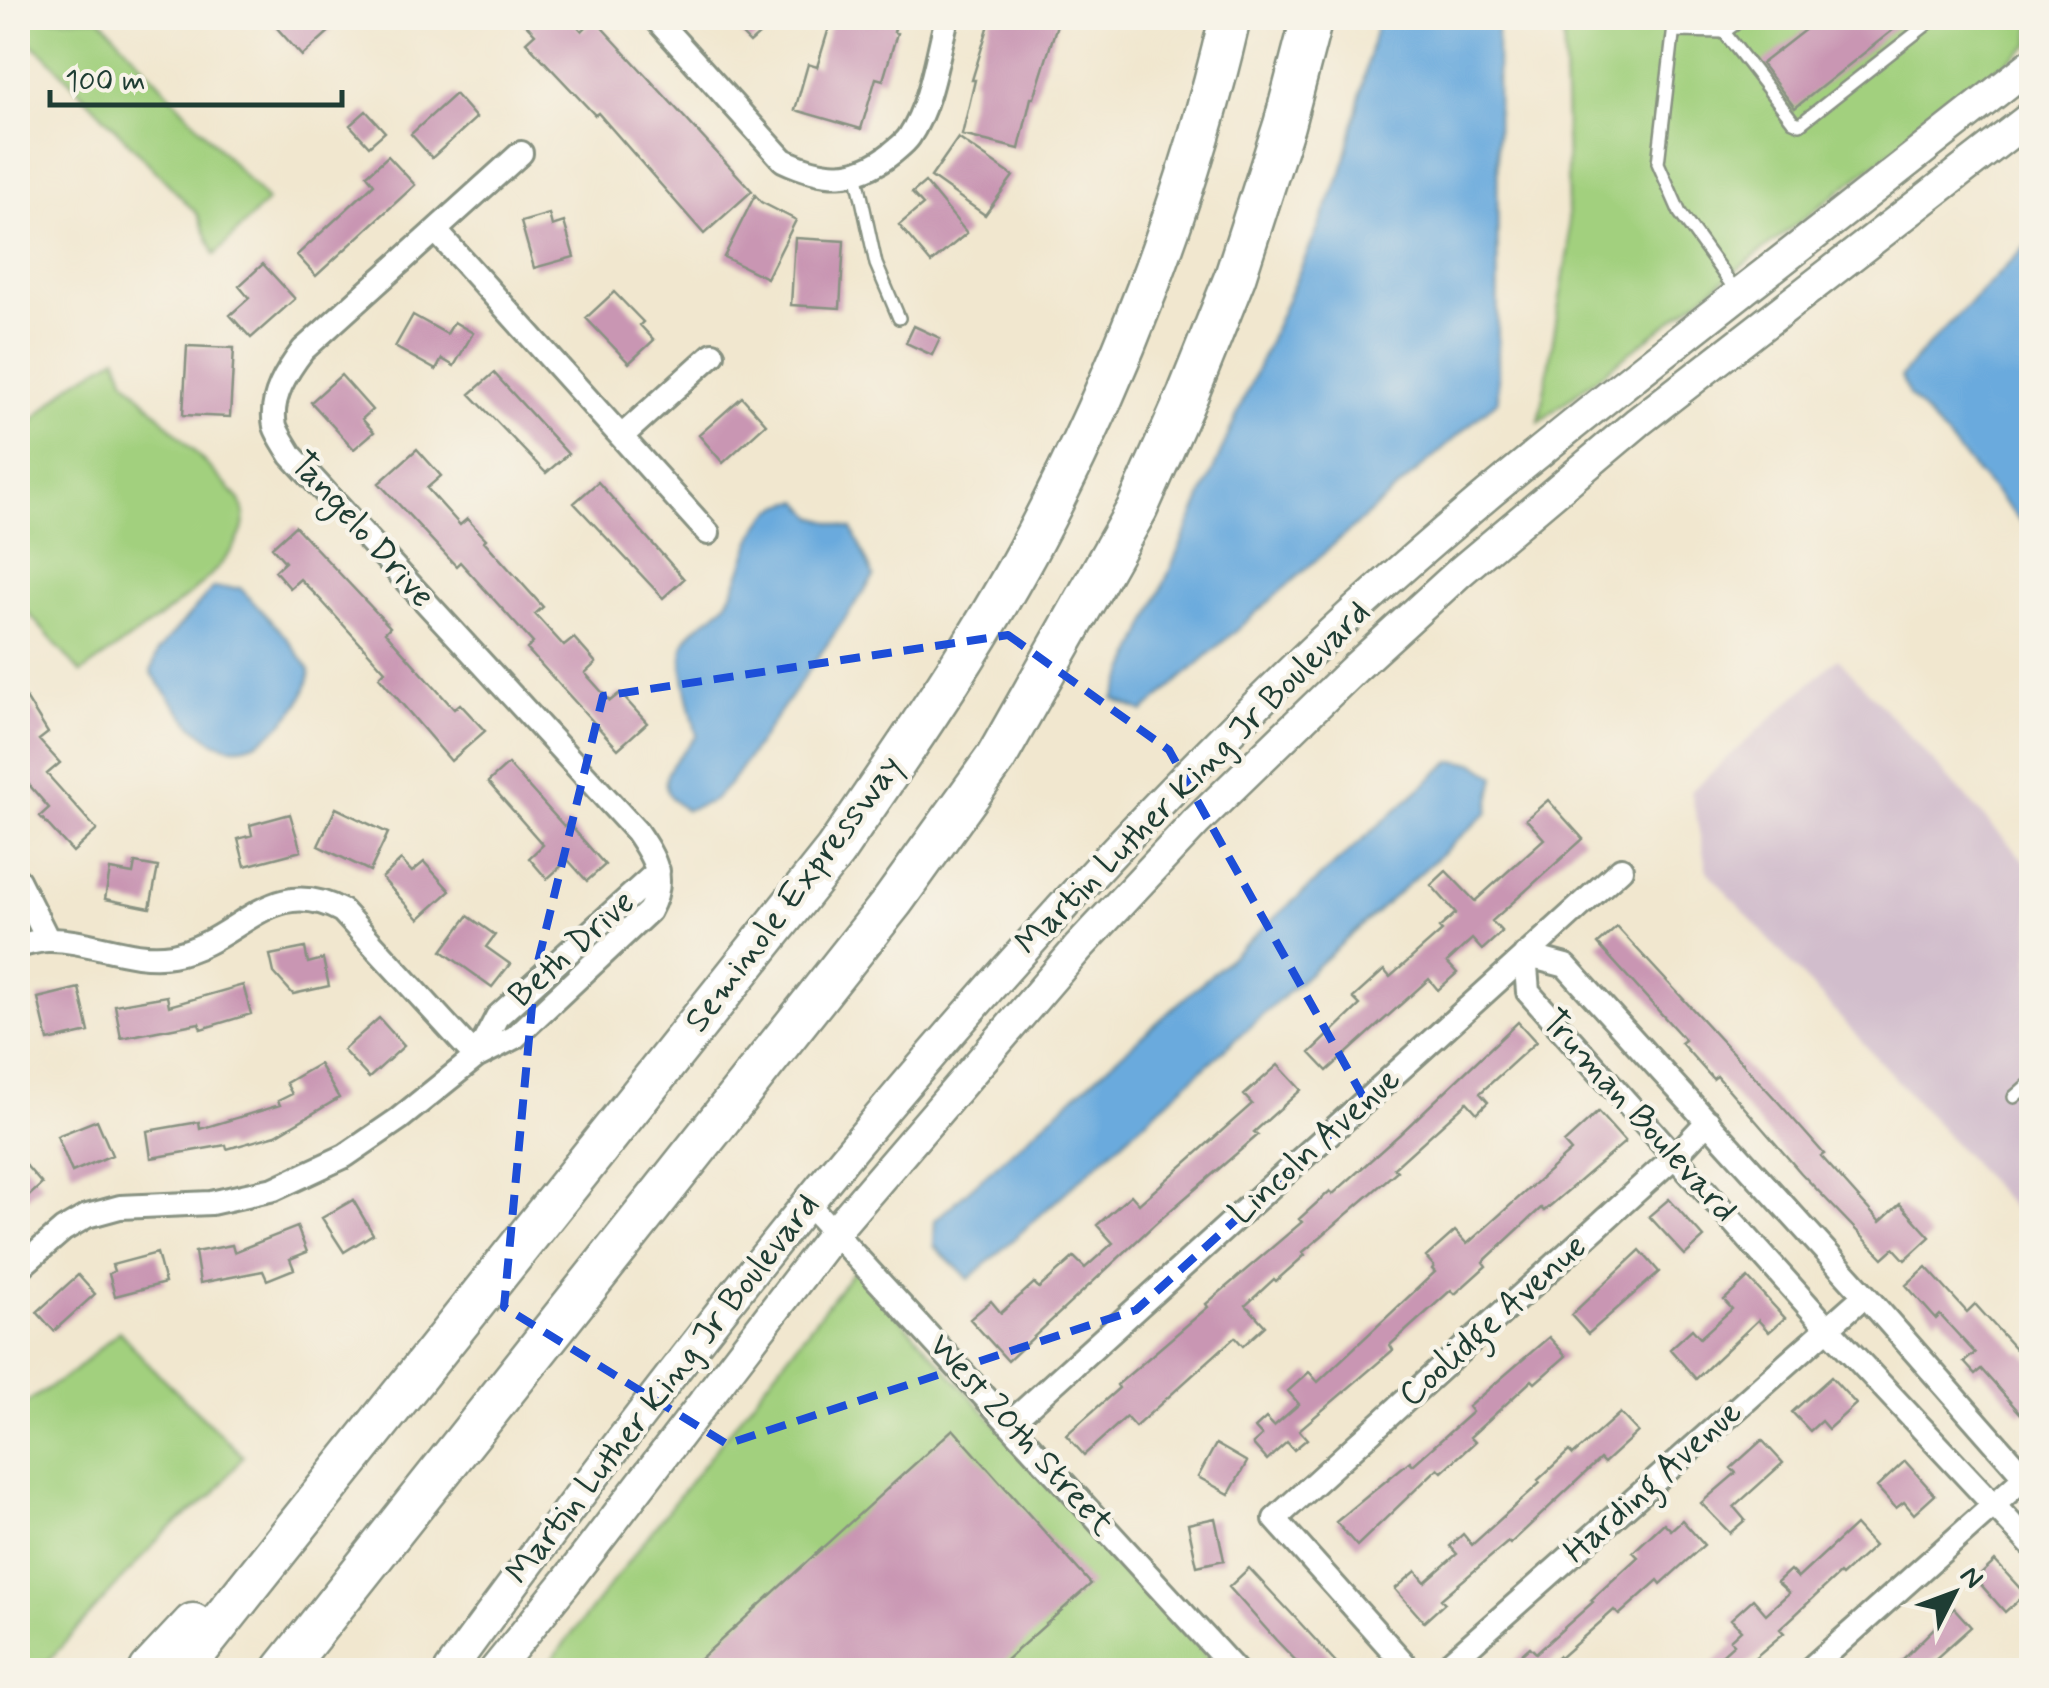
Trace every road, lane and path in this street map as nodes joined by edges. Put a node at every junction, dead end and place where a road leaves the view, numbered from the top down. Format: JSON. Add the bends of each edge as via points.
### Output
{"nodes":[{"id":1,"x":655,"y":18,"type":"edge"},
{"id":2,"x":947,"y":18,"type":"edge"},
{"id":3,"x":1230,"y":18,"type":"edge"},
{"id":4,"x":1312,"y":18,"type":"edge"},
{"id":5,"x":1742,"y":18,"type":"edge"},
{"id":6,"x":1935,"y":18,"type":"edge"},
{"id":7,"x":1674,"y":24,"type":"edge"},
{"id":8,"x":1724,"y":32,"type":"junction"},
{"id":9,"x":2032,"y":64,"type":"edge"},
{"id":10,"x":2032,"y":116,"type":"edge"},
{"id":11,"x":520,"y":153,"type":"dead end"},
{"id":12,"x":856,"y":172,"type":"junction"},
{"id":13,"x":436,"y":231,"type":"junction"},
{"id":14,"x":1738,"y":295,"type":"junction"},
{"id":15,"x":899,"y":318,"type":"dead end"},
{"id":16,"x":1762,"y":326,"type":"junction"},
{"id":17,"x":714,"y":354,"type":"dead end"},
{"id":18,"x":622,"y":436,"type":"junction"},
{"id":19,"x":708,"y":534,"type":"dead end"},
{"id":20,"x":1621,"y":869,"type":"dead end"},
{"id":21,"x":658,"y":871,"type":"joint"},
{"id":22,"x":18,"y":880,"type":"edge"},
{"id":23,"x":48,"y":940,"type":"junction"},
{"id":24,"x":18,"y":946,"type":"edge"},
{"id":25,"x":1526,"y":955,"type":"junction"},
{"id":26,"x":476,"y":1056,"type":"junction"},
{"id":27,"x":2032,"y":1081,"type":"edge"},
{"id":28,"x":2014,"y":1096,"type":"dead end"},
{"id":29,"x":1708,"y":1121,"type":"junction"},
{"id":30,"x":1676,"y":1155,"type":"junction"},
{"id":31,"x":806,"y":1202,"type":"junction"},
{"id":32,"x":835,"y":1231,"type":"junction"},
{"id":33,"x":18,"y":1269,"type":"edge"},
{"id":34,"x":1865,"y":1294,"type":"junction"},
{"id":35,"x":1827,"y":1327,"type":"junction"},
{"id":36,"x":1010,"y":1423,"type":"junction"},
{"id":37,"x":2029,"y":1478,"type":"edge"},
{"id":38,"x":326,"y":1490,"type":"junction"},
{"id":39,"x":1995,"y":1505,"type":"junction"},
{"id":40,"x":2032,"y":1546,"type":"edge"},
{"id":41,"x":508,"y":1591,"type":"junction"},
{"id":42,"x":319,"y":1625,"type":"junction"},
{"id":43,"x":501,"y":1661,"type":"edge"},
{"id":44,"x":150,"y":1670,"type":"edge"},
{"id":45,"x":182,"y":1670,"type":"edge"},
{"id":46,"x":282,"y":1670,"type":"edge"},
{"id":47,"x":291,"y":1670,"type":"edge"},
{"id":48,"x":450,"y":1670,"type":"edge"},
{"id":49,"x":1235,"y":1670,"type":"edge"},
{"id":50,"x":1410,"y":1670,"type":"edge"},
{"id":51,"x":1442,"y":1670,"type":"edge"},
{"id":52,"x":1808,"y":1670,"type":"edge"}],
"edges":[{"from":1,"to":12,"type":"street","via":[[783,160],[808,172]]},
{"from":2,"to":12,"type":"street","via":[[908,140]]},
{"from":3,"to":38,"type":"highway","name":"Seminole Expressway","via":[[1194,153],[1106,387],[1028,550],[931,711],[835,851]]},
{"from":4,"to":42,"type":"highway","via":[[1235,277],[1188,394],[1137,508],[996,758],[881,916]]},
{"from":5,"to":8,"type":"lane"},
{"from":6,"to":8,"type":"lane","via":[[1800,124]]},
{"from":7,"to":8,"type":"lane"},
{"from":7,"to":14,"type":"lane","via":[[1658,163],[1680,213]]},
{"from":9,"to":14,"type":"main road","name":"Martin Luther King Jr Boulevard"},
{"from":10,"to":16,"type":"main road","name":"Martin Luther King Jr Boulevard"},
{"from":11,"to":13,"type":"street","name":"Tangelo Drive"},
{"from":12,"to":15,"type":"lane","via":[[876,264]]},
{"from":13,"to":18,"type":"street"},
{"from":13,"to":21,"type":"street","name":"Tangelo Drive","via":[[303,350],[283,376],[275,425],[291,455],[636,831]]},
{"from":14,"to":16,"type":"main road"},
{"from":14,"to":31,"type":"main road","name":"Martin Luther King Jr Boulevard","via":[[1511,474],[1294,667],[1114,848]]},
{"from":16,"to":32,"type":"main road","name":"Martin Luther King Jr Boulevard","via":[[1460,572],[1196,822],[1078,948]]},
{"from":17,"to":18,"type":"street"},
{"from":18,"to":19,"type":"street"},
{"from":20,"to":25,"type":"street","name":"Lincoln Avenue"},
{"from":21,"to":26,"type":"street","name":"Beth Drive","via":[[659,894],[649,912],[515,1037]]},
{"from":22,"to":23,"type":"street"},
{"from":23,"to":24,"type":"street"},
{"from":23,"to":26,"type":"street","via":[[171,955],[202,947],[293,898],[321,900],[342,911]]},
{"from":25,"to":29,"type":"street","name":"Truman Boulevard","via":[[1566,966]]},
{"from":25,"to":30,"type":"street","name":"Truman Boulevard","via":[[1528,992]]},
{"from":25,"to":36,"type":"street","name":"Lincoln Avenue"},
{"from":26,"to":33,"type":"street","name":"Beth Drive","via":[[346,1156],[274,1188],[211,1203],[120,1206],[87,1216]]},
{"from":27,"to":28,"type":"lane"},
{"from":29,"to":30,"type":"street","name":"Coolidge Avenue"},
{"from":29,"to":34,"type":"street","name":"Truman Boulevard"},
{"from":30,"to":35,"type":"street","name":"Truman Boulevard"},
{"from":30,"to":50,"type":"street","name":"Coolidge Avenue","via":[[1275,1519]]},
{"from":31,"to":32,"type":"street","name":"West 20th Street"},
{"from":31,"to":41,"type":"main road","name":"Martin Luther King Jr Boulevard"},
{"from":32,"to":36,"type":"street","name":"West 20th Street"},
{"from":32,"to":43,"type":"main road","name":"Martin Luther King Jr Boulevard"},
{"from":34,"to":35,"type":"street","name":"Harding Avenue"},
{"from":34,"to":37,"type":"street","name":"Truman Boulevard"},
{"from":35,"to":39,"type":"street","name":"Truman Boulevard"},
{"from":35,"to":51,"type":"street","name":"Harding Avenue"},
{"from":36,"to":49,"type":"street","name":"West 20th Street"},
{"from":37,"to":39,"type":"street"},
{"from":38,"to":44,"type":"highway","via":[[258,1552]]},
{"from":38,"to":45,"type":"highway","name":"Seminole Expressway"},
{"from":39,"to":40,"type":"street","name":"Truman Boulevard"},
{"from":39,"to":52,"type":"street"},
{"from":41,"to":43,"type":"main road"},
{"from":41,"to":48,"type":"main road","name":"Martin Luther King Jr Boulevard"},
{"from":42,"to":46,"type":"highway"},
{"from":42,"to":47,"type":"highway"}]}
